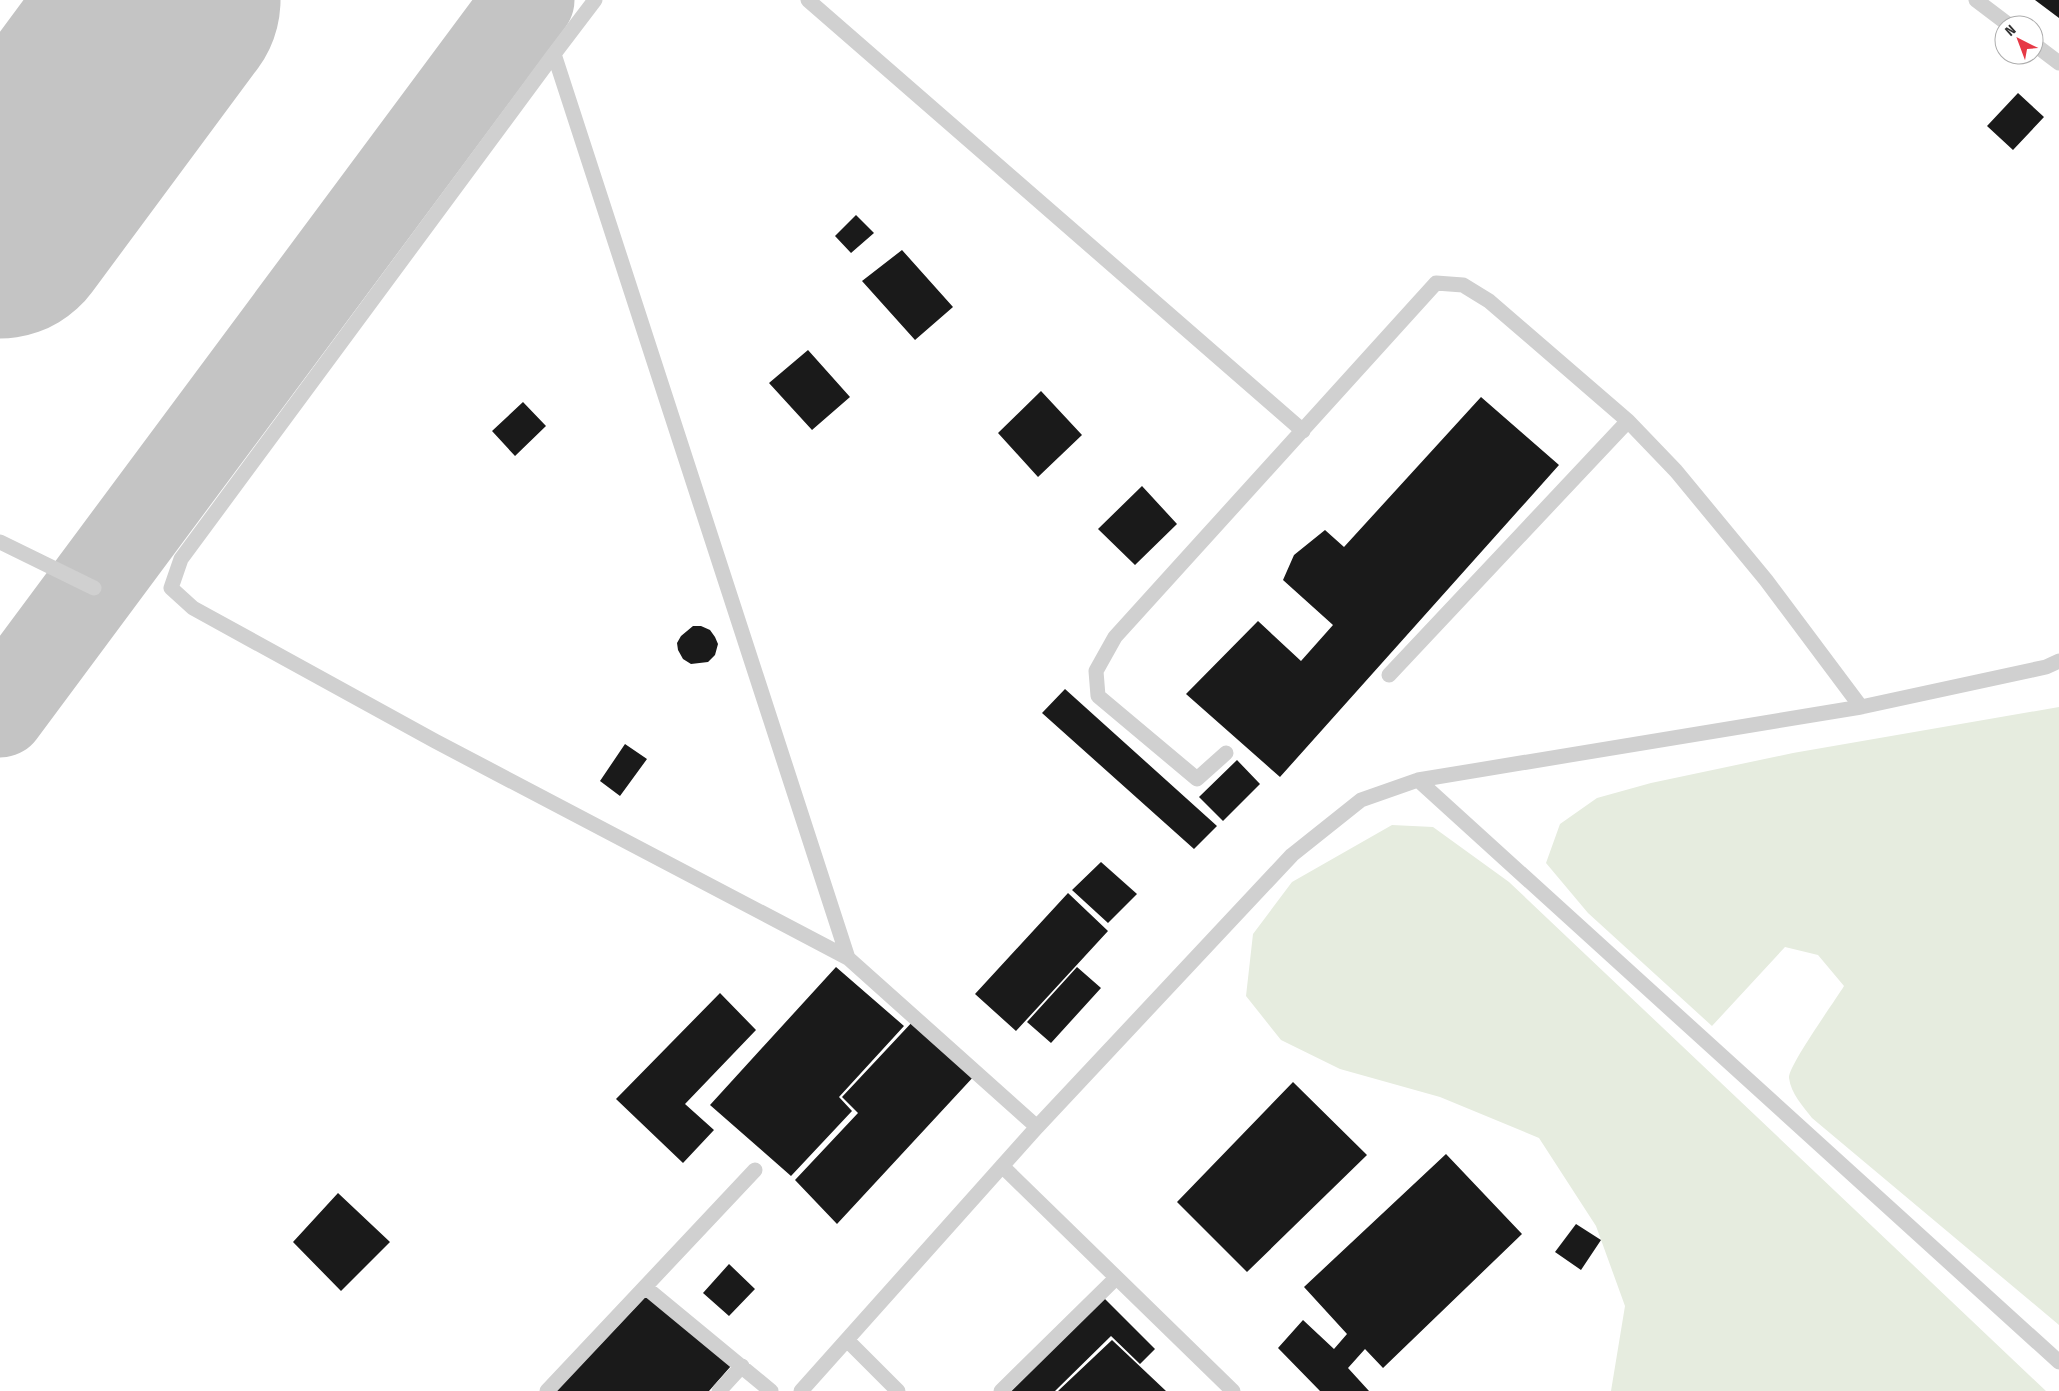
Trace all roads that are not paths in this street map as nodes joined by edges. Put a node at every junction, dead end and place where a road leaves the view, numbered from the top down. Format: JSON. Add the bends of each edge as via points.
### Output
{"nodes":[{"id":1,"x":594,"y":0,"type":"edge"},
{"id":2,"x":808,"y":0,"type":"edge"},
{"id":3,"x":1976,"y":0,"type":"edge"},
{"id":4,"x":1996,"y":15,"type":"edge"},
{"id":5,"x":2044,"y":52,"type":"edge"},
{"id":6,"x":554,"y":54,"type":"junction"},
{"id":7,"x":2059,"y":63,"type":"edge"},
{"id":8,"x":1628,"y":421,"type":"junction"},
{"id":9,"x":1303,"y":431,"type":"junction"},
{"id":10,"x":0,"y":542,"type":"edge"},
{"id":11,"x":94,"y":588,"type":"dead end"},
{"id":12,"x":2059,"y":661,"type":"edge"},
{"id":13,"x":1388,"y":675,"type":"dead end"},
{"id":14,"x":1861,"y":707,"type":"junction"},
{"id":15,"x":1226,"y":752,"type":"dead end"},
{"id":16,"x":1418,"y":780,"type":"junction"},
{"id":17,"x":848,"y":958,"type":"junction"},
{"id":18,"x":1037,"y":1127,"type":"junction"},
{"id":19,"x":1002,"y":1166,"type":"junction"},
{"id":20,"x":755,"y":1170,"type":"dead end"},
{"id":21,"x":1116,"y":1278,"type":"junction"},
{"id":22,"x":645,"y":1287,"type":"junction"},
{"id":23,"x":847,"y":1340,"type":"junction"},
{"id":24,"x":2059,"y":1362,"type":"edge"},
{"id":25,"x":742,"y":1366,"type":"junction"},
{"id":26,"x":547,"y":1391,"type":"edge"},
{"id":27,"x":719,"y":1391,"type":"edge"},
{"id":28,"x":771,"y":1391,"type":"edge"},
{"id":29,"x":801,"y":1391,"type":"edge"},
{"id":30,"x":898,"y":1391,"type":"edge"},
{"id":31,"x":1001,"y":1391,"type":"edge"},
{"id":32,"x":1233,"y":1391,"type":"edge"}],
"edges":[{"from":1,"to":6,"type":"lane"},
{"from":2,"to":9,"type":"lane"},
{"from":3,"to":4,"type":"lane"},
{"from":5,"to":7,"type":"lane"},
{"from":6,"to":17,"type":"lane"},
{"from":6,"to":17,"type":"lane","via":[[182,559],[171,588],[193,608],[435,741]]},
{"from":8,"to":9,"type":"lane","via":[[1489,301],[1462,285],[1436,284]]},
{"from":8,"to":13,"type":"lane"},
{"from":8,"to":14,"type":"lane","via":[[1676,471],[1766,580]]},
{"from":9,"to":15,"type":"lane","via":[[1116,637],[1096,671],[1098,696],[1197,779]]},
{"from":10,"to":11,"type":"lane"},
{"from":12,"to":14,"type":"lane","via":[[2046,667]]},
{"from":14,"to":16,"type":"lane"},
{"from":16,"to":18,"type":"lane","via":[[1361,800],[1292,854]]},
{"from":16,"to":24,"type":"lane"},
{"from":17,"to":18,"type":"lane"},
{"from":18,"to":19,"type":"lane"},
{"from":19,"to":21,"type":"lane"},
{"from":19,"to":23,"type":"lane"},
{"from":20,"to":22,"type":"lane"},
{"from":21,"to":31,"type":"lane"},
{"from":21,"to":32,"type":"lane"},
{"from":22,"to":25,"type":"lane"},
{"from":22,"to":26,"type":"lane"},
{"from":23,"to":29,"type":"lane"},
{"from":23,"to":30,"type":"lane"},
{"from":25,"to":27,"type":"lane"},
{"from":25,"to":28,"type":"lane"}]}
